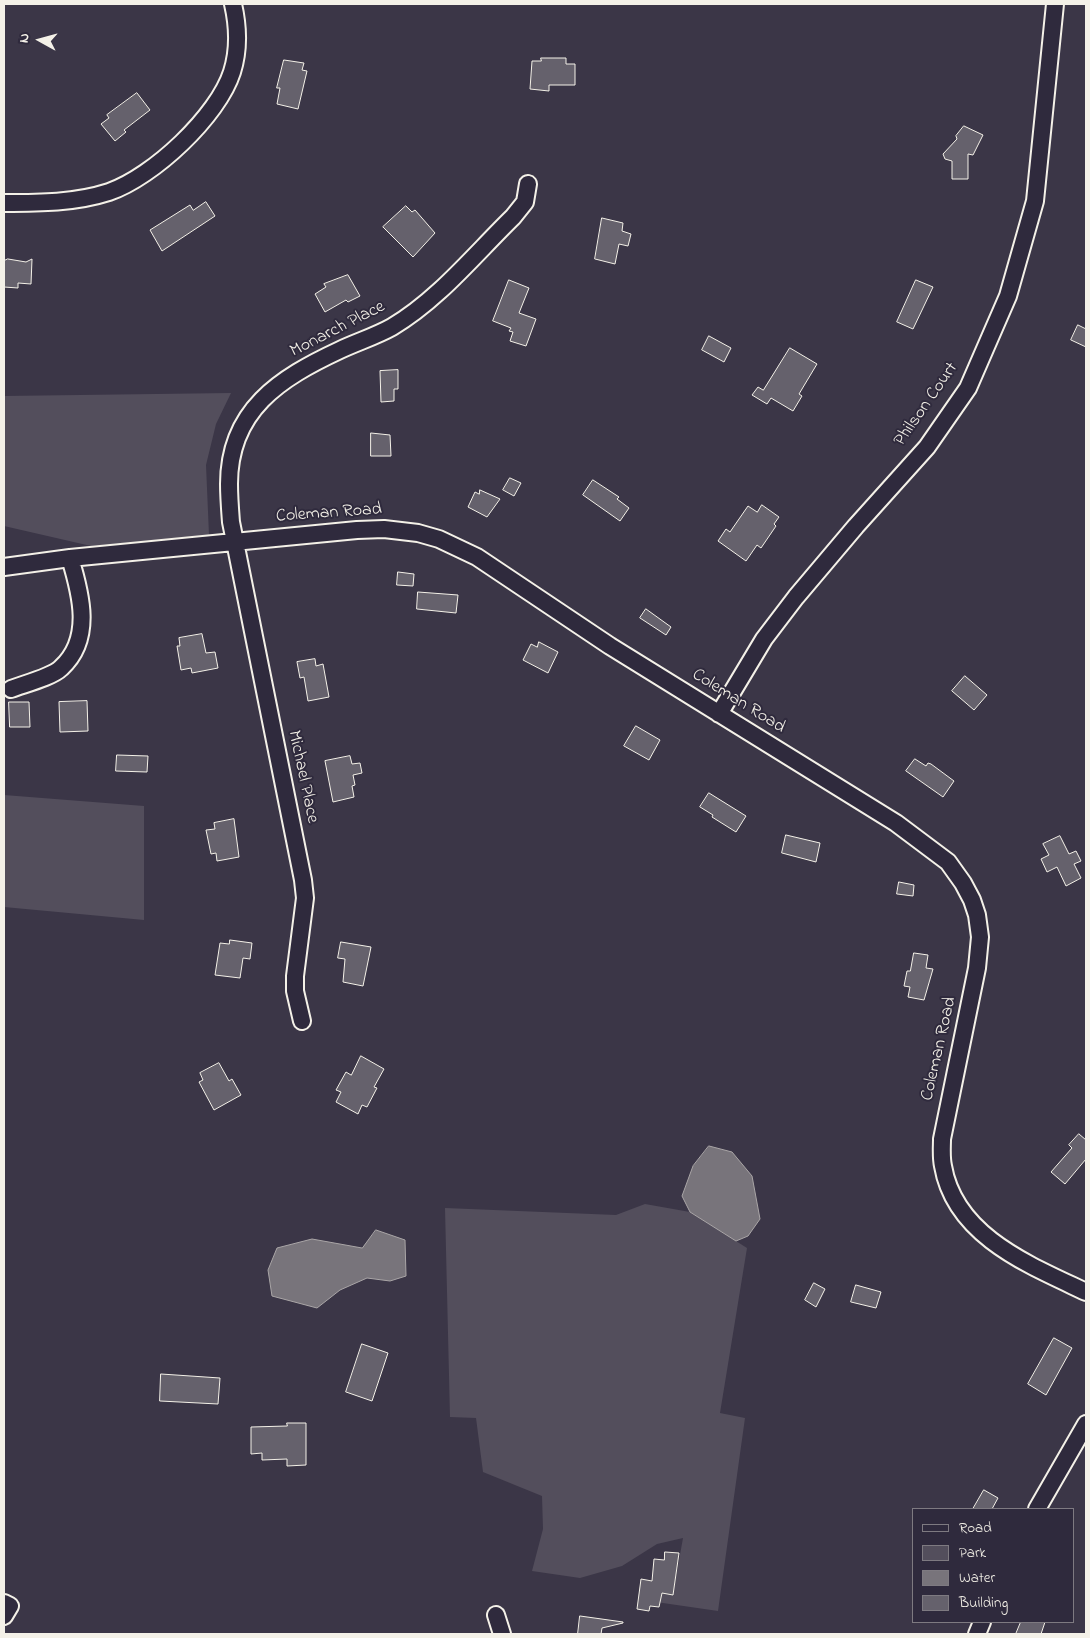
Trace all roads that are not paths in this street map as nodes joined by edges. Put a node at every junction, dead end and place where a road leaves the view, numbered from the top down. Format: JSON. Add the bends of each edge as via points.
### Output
{"nodes":[{"id":1,"x":233,"y":4,"type":"edge"},
{"id":2,"x":1055,"y":4,"type":"edge"},
{"id":3,"x":528,"y":184,"type":"dead end"},
{"id":4,"x":4,"y":202,"type":"edge"},
{"id":5,"x":235,"y":542,"type":"junction"},
{"id":6,"x":70,"y":558,"type":"junction"},
{"id":7,"x":4,"y":567,"type":"edge"},
{"id":8,"x":11,"y":689,"type":"dead end"},
{"id":9,"x":719,"y":714,"type":"junction"},
{"id":10,"x":302,"y":1021,"type":"dead end"},
{"id":11,"x":1086,"y":1292,"type":"edge"},
{"id":12,"x":1086,"y":1424,"type":"edge"},
{"id":13,"x":1039,"y":1508,"type":"edge"},
{"id":14,"x":4,"y":1603,"type":"edge"},
{"id":15,"x":496,"y":1615,"type":"dead end"},
{"id":16,"x":4,"y":1616,"type":"edge"},
{"id":17,"x":502,"y":1634,"type":"edge"}],
"edges":[{"from":1,"to":4,"type":"street","via":[[237,41],[232,72],[218,100],[168,156],[140,177],[110,192],[65,202]]},
{"from":2,"to":9,"type":"street","name":"Philson Court","via":[[1035,201],[1008,296],[968,388],[927,447],[790,604],[764,639]]},
{"from":3,"to":5,"type":"street","name":"Monarch Place","via":[[525,202],[513,217],[426,302],[392,327],[278,383],[261,399],[245,422],[233,450],[229,483]]},
{"from":5,"to":6,"type":"street","name":"Coleman Road"},
{"from":5,"to":9,"type":"street","name":"Coleman Road","via":[[357,530],[401,531],[439,539],[477,557]]},
{"from":5,"to":10,"type":"street","name":"Michael Place","via":[[303,880],[304,906],[295,976]]},
{"from":6,"to":7,"type":"street","name":"Coleman Road"},
{"from":6,"to":8,"type":"street","via":[[82,611],[78,643],[60,670]]},
{"from":9,"to":11,"type":"street","name":"Coleman Road","via":[[903,828],[943,858],[964,883],[977,915],[979,956],[942,1139],[942,1165],[949,1189],[955,1202],[985,1236],[1008,1252]]},
{"from":12,"to":13,"type":"street"},
{"from":14,"to":16,"type":"street","via":[[10,1606]]},
{"from":15,"to":17,"type":"street"}]}
